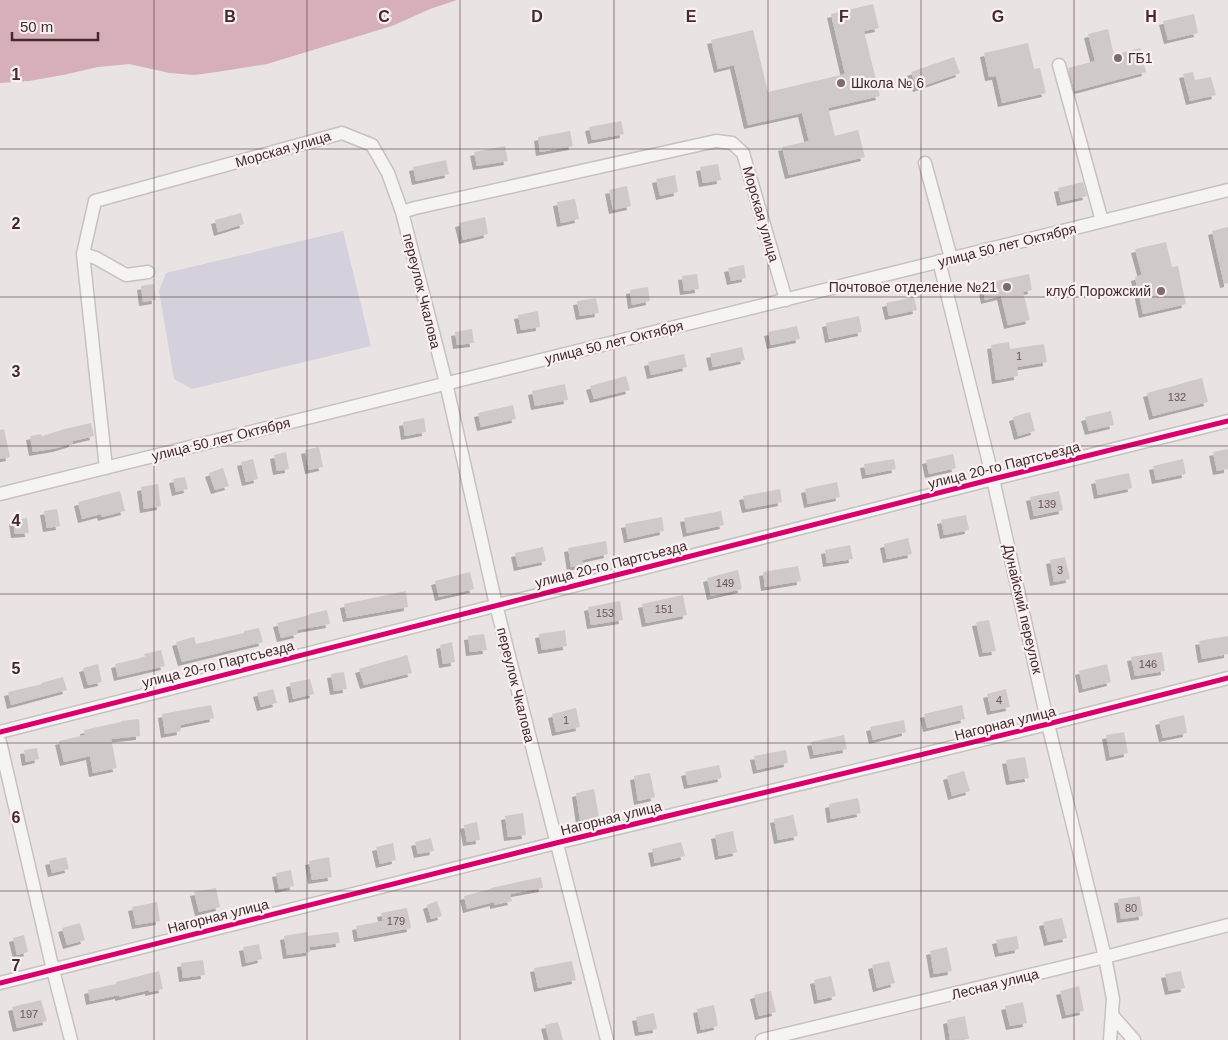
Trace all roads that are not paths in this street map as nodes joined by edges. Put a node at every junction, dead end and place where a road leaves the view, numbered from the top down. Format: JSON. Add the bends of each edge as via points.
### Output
{"nodes":[{"id":1,"x":1059,"y":65,"type":"dead end"},
{"id":2,"x":925,"y":163,"type":"dead end"},
{"id":3,"x":1228,"y":190,"type":"edge"},
{"id":4,"x":402,"y":212,"type":"junction"},
{"id":5,"x":1102,"y":221,"type":"junction"},
{"id":6,"x":83,"y":254,"type":"junction"},
{"id":7,"x":945,"y":260,"type":"junction"},
{"id":8,"x":148,"y":272,"type":"dead end"},
{"id":9,"x":786,"y":300,"type":"junction"},
{"id":10,"x":446,"y":383,"type":"junction"},
{"id":11,"x":1228,"y":421,"type":"edge"},
{"id":12,"x":106,"y":468,"type":"junction"},
{"id":13,"x":993,"y":479,"type":"junction"},
{"id":14,"x":0,"y":494,"type":"edge"},
{"id":15,"x":496,"y":605,"type":"junction"},
{"id":16,"x":1228,"y":678,"type":"edge"},
{"id":17,"x":1048,"y":724,"type":"junction"},
{"id":18,"x":0,"y":732,"type":"edge"},
{"id":19,"x":0,"y":742,"type":"edge"},
{"id":20,"x":556,"y":843,"type":"junction"},
{"id":21,"x":1228,"y":925,"type":"edge"},
{"id":22,"x":1105,"y":957,"type":"junction"},
{"id":23,"x":53,"y":970,"type":"junction"},
{"id":24,"x":0,"y":983,"type":"edge"},
{"id":25,"x":1112,"y":1015,"type":"junction"},
{"id":26,"x":71,"y":1040,"type":"edge"},
{"id":27,"x":607,"y":1040,"type":"edge"},
{"id":28,"x":762,"y":1040,"type":"edge"},
{"id":29,"x":1110,"y":1040,"type":"edge"},
{"id":30,"x":1134,"y":1040,"type":"edge"}],
"edges":[{"from":1,"to":5,"type":"street"},
{"from":2,"to":7,"type":"street","name":"Дунайский переулок"},
{"from":3,"to":5,"type":"street","name":"улица 50 лет Октября"},
{"from":4,"to":6,"type":"street","name":"Морская улица","via":[[388,173],[372,145],[342,133],[95,201]]},
{"from":4,"to":9,"type":"street","name":"Морская улица","via":[[716,141],[732,143],[743,153]]},
{"from":4,"to":10,"type":"street","name":"переулок Чкалова"},
{"from":5,"to":7,"type":"street","name":"улица 50 лет Октября"},
{"from":6,"to":8,"type":"street","via":[[126,275]]},
{"from":6,"to":12,"type":"street","name":"Морская улица"},
{"from":7,"to":9,"type":"street","name":"улица 50 лет Октября"},
{"from":7,"to":13,"type":"street","name":"Дунайский переулок"},
{"from":9,"to":10,"type":"street","name":"улица 50 лет Октября"},
{"from":10,"to":12,"type":"street","name":"улица 50 лет Октября"},
{"from":10,"to":15,"type":"street","name":"переулок Чкалова"},
{"from":11,"to":13,"type":"street","name":"улица 20-го Партсъезда"},
{"from":12,"to":14,"type":"street","name":"улица 50 лет Октября"},
{"from":13,"to":15,"type":"street","name":"улица 20-го Партсъезда"},
{"from":13,"to":17,"type":"street","name":"Дунайский переулок"},
{"from":15,"to":18,"type":"street","name":"улица 20-го Партсъезда"},
{"from":15,"to":20,"type":"street","name":"переулок Чкалова"},
{"from":16,"to":17,"type":"street","name":"Нагорная улица"},
{"from":17,"to":20,"type":"street","name":"Нагорная улица"},
{"from":17,"to":22,"type":"street","name":"Дунайский переулок"},
{"from":19,"to":23,"type":"street"},
{"from":20,"to":23,"type":"street","name":"Нагорная улица"},
{"from":20,"to":27,"type":"street","name":"переулок Чкалова"},
{"from":21,"to":22,"type":"street","name":"Лесная улица"},
{"from":22,"to":25,"type":"street","name":"Дунайский переулок","via":[[1113,999]]},
{"from":22,"to":28,"type":"street","name":"Лесная улица"},
{"from":23,"to":24,"type":"street","name":"Нагорная улица"},
{"from":23,"to":26,"type":"street"},
{"from":25,"to":29,"type":"street","name":"Дунайский переулок"},
{"from":25,"to":30,"type":"street"}]}
